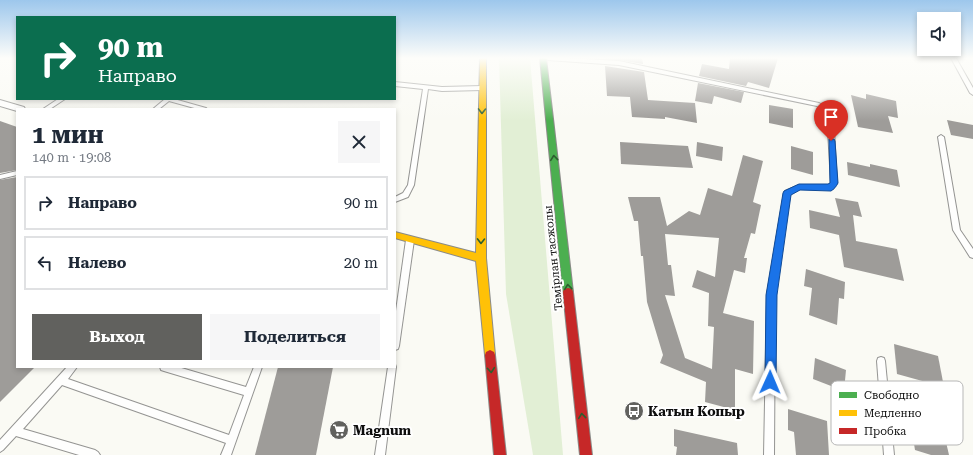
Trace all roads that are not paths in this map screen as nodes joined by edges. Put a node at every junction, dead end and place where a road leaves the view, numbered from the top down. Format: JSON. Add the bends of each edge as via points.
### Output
{"nodes":[{"id":1,"x":482,"y":79,"type":"edge"},
{"id":2,"x":545,"y":79,"type":"edge"},
{"id":3,"x":697,"y":79,"type":"edge"},
{"id":4,"x":965,"y":79,"type":"edge"},
{"id":5,"x":396,"y":84,"type":"edge"},
{"id":6,"x":426,"y":87,"type":"junction"},
{"id":7,"x":482,"y":88,"type":"junction"},
{"id":8,"x":973,"y":93,"type":"edge"},
{"id":9,"x":60,"y":100,"type":"edge"},
{"id":10,"x":167,"y":100,"type":"edge"},
{"id":11,"x":172,"y":100,"type":"edge"},
{"id":12,"x":0,"y":103,"type":"edge"},
{"id":13,"x":17,"y":108,"type":"edge"},
{"id":14,"x":48,"y":108,"type":"edge"},
{"id":15,"x":157,"y":108,"type":"edge"},
{"id":16,"x":200,"y":108,"type":"edge"},
{"id":17,"x":941,"y":137,"type":"dead end"},
{"id":18,"x":16,"y":173,"type":"edge"},
{"id":19,"x":0,"y":177,"type":"edge"},
{"id":20,"x":396,"y":200,"type":"edge"},
{"id":21,"x":396,"y":235,"type":"edge"},
{"id":22,"x":410,"y":240,"type":"junction"},
{"id":23,"x":973,"y":255,"type":"edge"},
{"id":24,"x":481,"y":258,"type":"junction"},
{"id":25,"x":396,"y":339,"type":"edge"},
{"id":26,"x":881,"y":362,"type":"dead end"},
{"id":27,"x":72,"y":368,"type":"edge"},
{"id":28,"x":167,"y":368,"type":"edge"},
{"id":29,"x":258,"y":368,"type":"edge"},
{"id":30,"x":392,"y":368,"type":"edge"},
{"id":31,"x":61,"y":381,"type":"junction"},
{"id":32,"x":883,"y":381,"type":"edge"},
{"id":33,"x":249,"y":392,"type":"junction"},
{"id":34,"x":15,"y":431,"type":"junction"},
{"id":35,"x":231,"y":440,"type":"junction"},
{"id":36,"x":888,"y":445,"type":"edge"},
{"id":37,"x":0,"y":447,"type":"edge"},
{"id":38,"x":95,"y":455,"type":"edge"},
{"id":39,"x":226,"y":455,"type":"edge"},
{"id":40,"x":380,"y":455,"type":"edge"},
{"id":41,"x":500,"y":455,"type":"edge"},
{"id":42,"x":586,"y":455,"type":"edge"},
{"id":43,"x":769,"y":455,"type":"edge"},
{"id":44,"x":889,"y":455,"type":"edge"}],
"edges":[{"from":1,"to":7,"type":"main road"},
{"from":42,"to":2,"type":"main road","name":"Темірлан тасжолы","one_way":true},
{"from":3,"to":43,"type":"lane","via":[[819,105],[830,113],[834,183],[831,188],[799,187],[787,193],[772,295]]},
{"from":4,"to":8,"type":"lane"},
{"from":5,"to":6,"type":"lane"},
{"from":6,"to":7,"type":"lane"},
{"from":6,"to":20,"type":"lane","via":[[411,185],[406,195]]},
{"from":7,"to":24,"type":"main road","one_way":true},
{"from":9,"to":14,"type":"lane"},
{"from":10,"to":15,"type":"lane"},
{"from":11,"to":16,"type":"lane"},
{"from":12,"to":13,"type":"street"},
{"from":17,"to":23,"type":"lane","via":[[957,230]]},
{"from":18,"to":19,"type":"lane"},
{"from":21,"to":22,"type":"main road"},
{"from":22,"to":24,"type":"main road"},
{"from":22,"to":25,"type":"lane"},
{"from":24,"to":41,"type":"main road","one_way":true},
{"from":26,"to":32,"type":"lane"},
{"from":27,"to":31,"type":"lane"},
{"from":28,"to":33,"type":"lane"},
{"from":29,"to":33,"type":"lane"},
{"from":30,"to":40,"type":"lane"},
{"from":31,"to":34,"type":"lane"},
{"from":31,"to":35,"type":"lane"},
{"from":33,"to":35,"type":"lane"},
{"from":34,"to":37,"type":"lane"},
{"from":34,"to":38,"type":"lane"},
{"from":35,"to":39,"type":"lane"},
{"from":36,"to":44,"type":"lane"}]}
